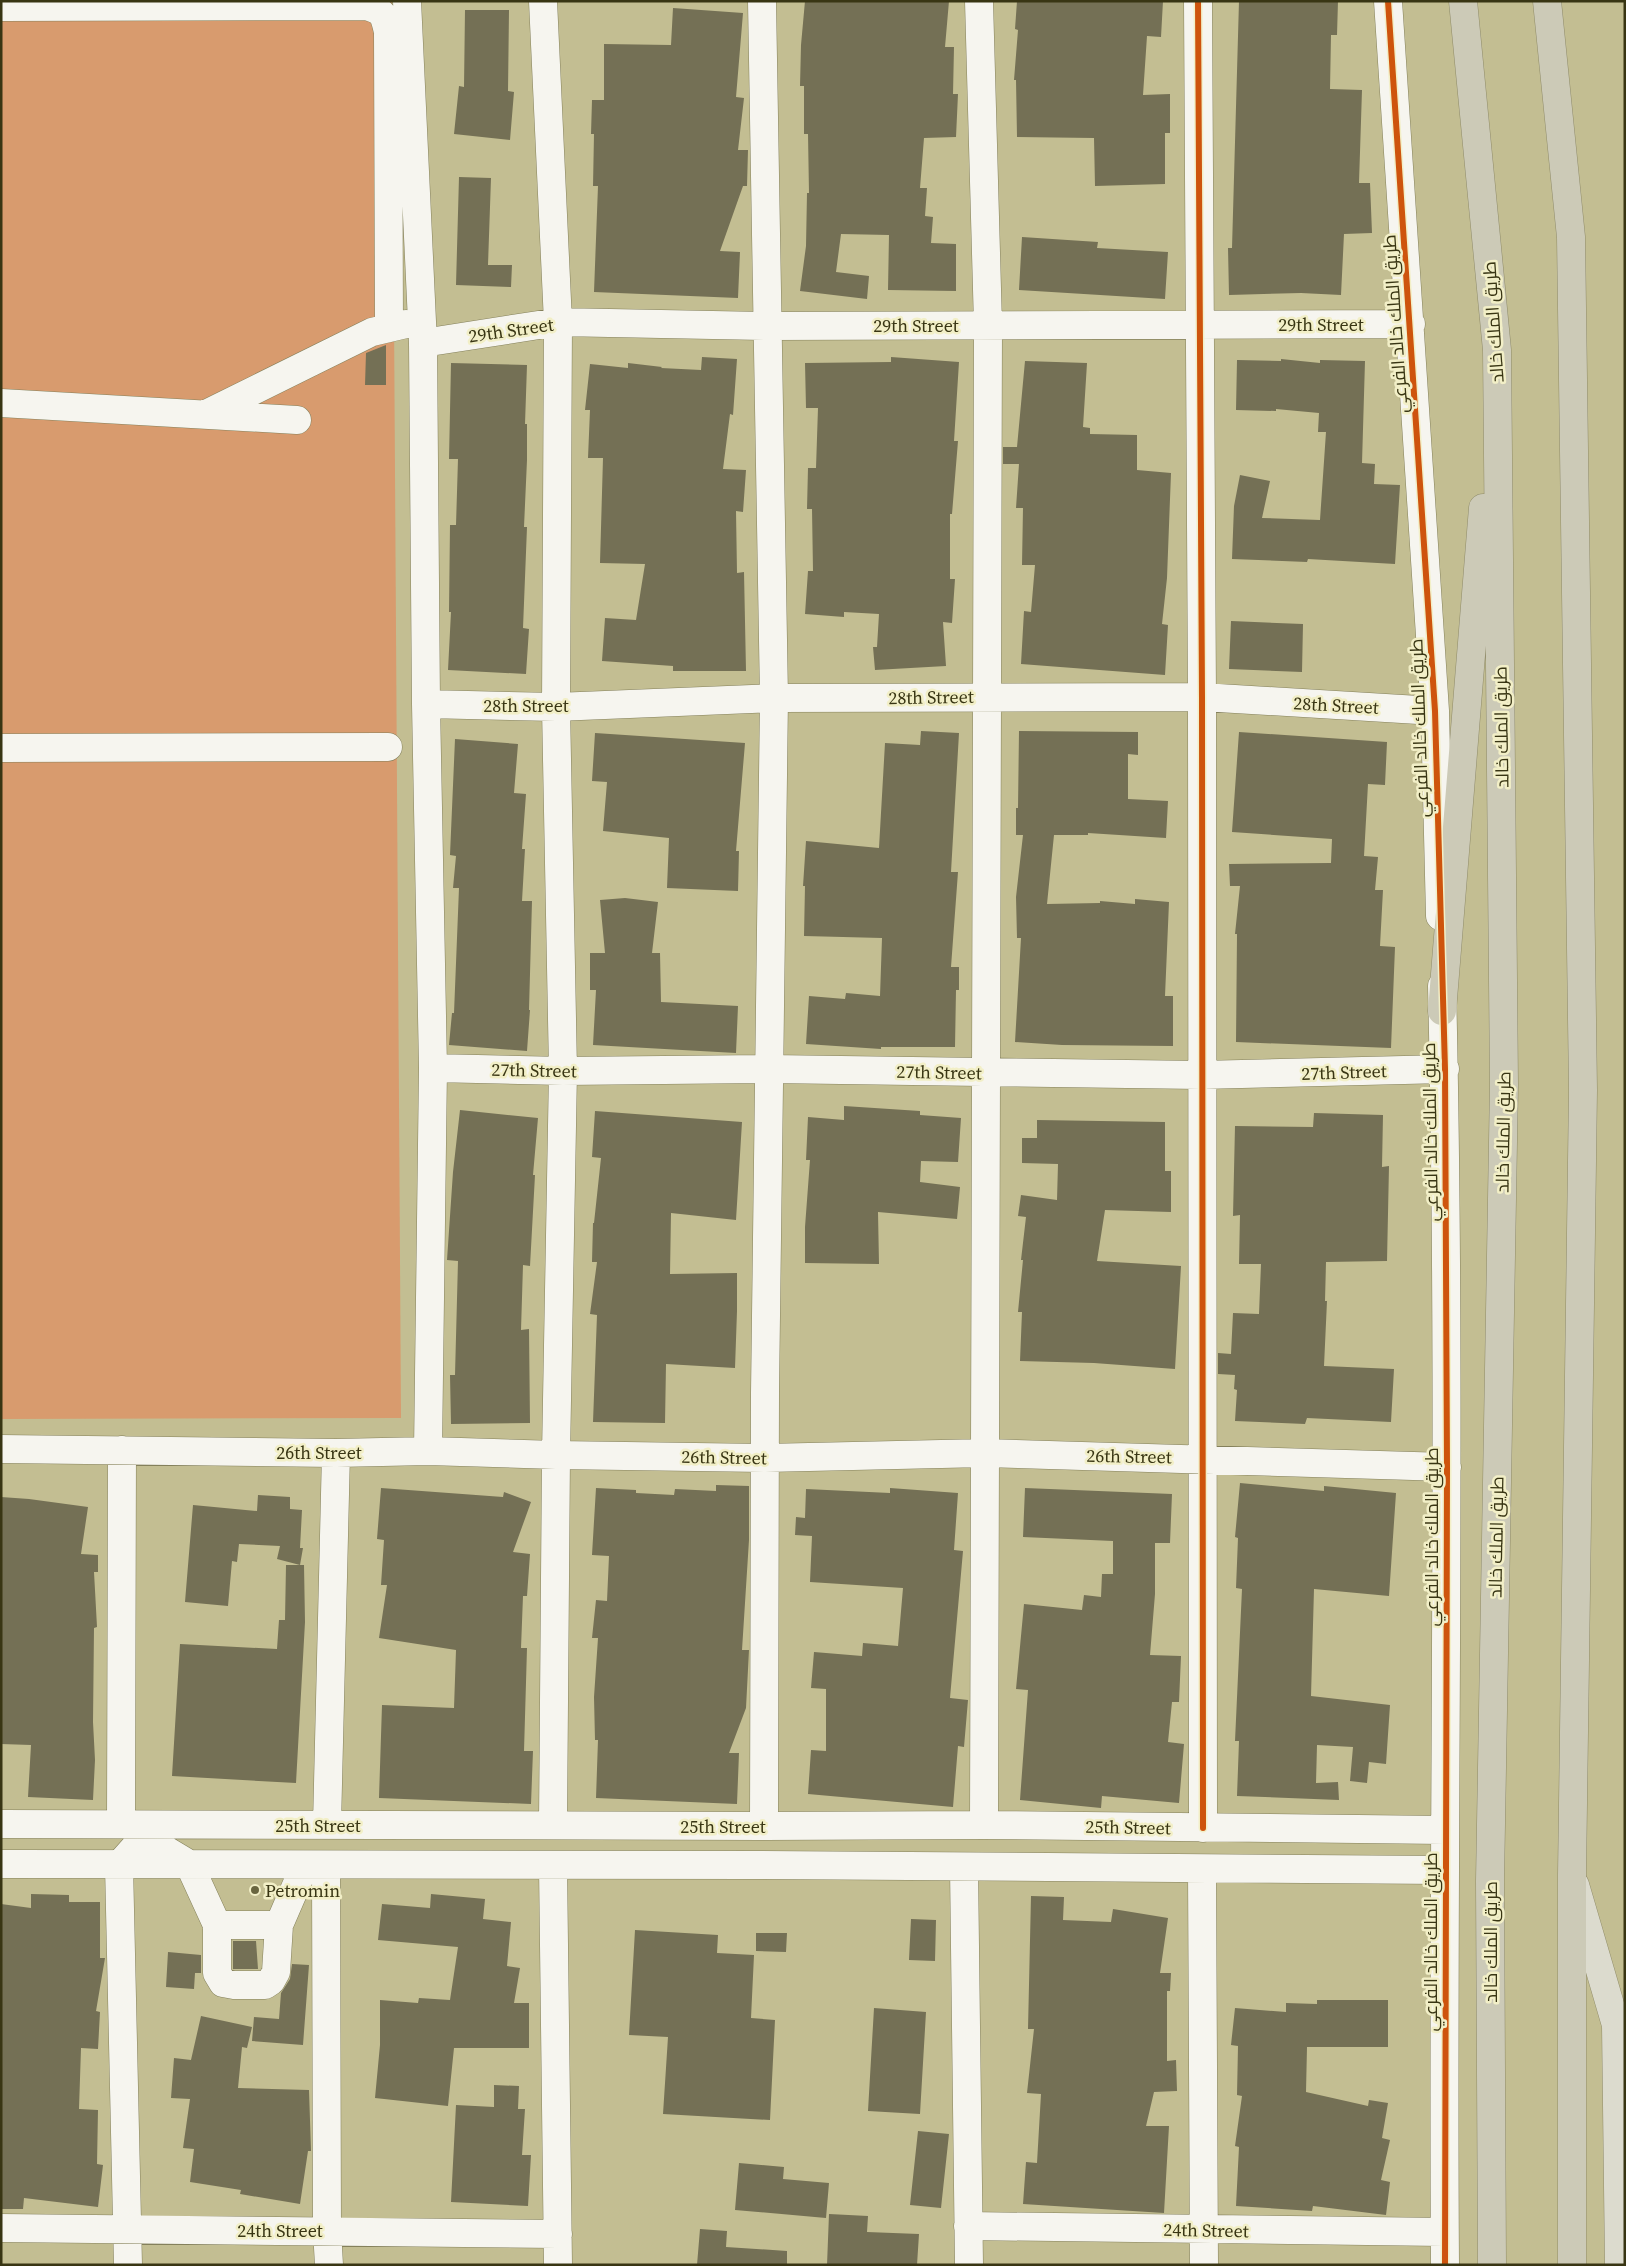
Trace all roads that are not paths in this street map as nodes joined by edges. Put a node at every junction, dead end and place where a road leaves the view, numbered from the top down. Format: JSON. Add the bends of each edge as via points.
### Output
{"nodes":[{"id":1,"x":407,"y":1,"type":"edge"},
{"id":2,"x":543,"y":1,"type":"edge"},
{"id":3,"x":762,"y":1,"type":"edge"},
{"id":4,"x":979,"y":1,"type":"edge"},
{"id":5,"x":1198,"y":1,"type":"edge"},
{"id":6,"x":1388,"y":1,"type":"edge"},
{"id":7,"x":1463,"y":1,"type":"edge"},
{"id":8,"x":1547,"y":1,"type":"edge"},
{"id":9,"x":1,"y":7,"type":"edge"},
{"id":10,"x":558,"y":322,"type":"junction"},
{"id":11,"x":1200,"y":324,"type":"junction"},
{"id":12,"x":1411,"y":324,"type":"junction"},
{"id":13,"x":988,"y":325,"type":"junction"},
{"id":14,"x":768,"y":326,"type":"junction"},
{"id":15,"x":389,"y":328,"type":"junction"},
{"id":16,"x":422,"y":332,"type":"junction"},
{"id":17,"x":1497,"y":350,"type":"junction"},
{"id":18,"x":1,"y":403,"type":"edge"},
{"id":19,"x":204,"y":415,"type":"junction"},
{"id":20,"x":297,"y":420,"type":"dead end"},
{"id":21,"x":986,"y":696,"type":"junction"},
{"id":22,"x":1202,"y":697,"type":"junction"},
{"id":23,"x":774,"y":698,"type":"junction"},
{"id":24,"x":426,"y":704,"type":"junction"},
{"id":25,"x":556,"y":707,"type":"junction"},
{"id":26,"x":1436,"y":711,"type":"junction"},
{"id":27,"x":388,"y":747,"type":"dead end"},
{"id":28,"x":1,"y":748,"type":"edge"},
{"id":29,"x":1442,"y":1011,"type":"junction"},
{"id":30,"x":433,"y":1068,"type":"junction"},
{"id":31,"x":770,"y":1069,"type":"junction"},
{"id":32,"x":1445,"y":1069,"type":"junction"},
{"id":33,"x":564,"y":1071,"type":"junction"},
{"id":34,"x":986,"y":1072,"type":"junction"},
{"id":35,"x":1200,"y":1076,"type":"junction"},
{"id":36,"x":1,"y":1449,"type":"edge"},
{"id":37,"x":122,"y":1450,"type":"junction"},
{"id":38,"x":428,"y":1450,"type":"junction"},
{"id":39,"x":336,"y":1453,"type":"junction"},
{"id":40,"x":985,"y":1453,"type":"junction"},
{"id":41,"x":556,"y":1455,"type":"junction"},
{"id":42,"x":765,"y":1458,"type":"junction"},
{"id":43,"x":1202,"y":1458,"type":"junction"},
{"id":44,"x":1447,"y":1467,"type":"junction"},
{"id":45,"x":1,"y":1824,"type":"edge"},
{"id":46,"x":121,"y":1824,"type":"junction"},
{"id":47,"x":327,"y":1825,"type":"junction"},
{"id":48,"x":553,"y":1825,"type":"junction"},
{"id":49,"x":984,"y":1825,"type":"junction"},
{"id":50,"x":764,"y":1826,"type":"junction"},
{"id":51,"x":1203,"y":1828,"type":"junction"},
{"id":52,"x":1445,"y":1830,"type":"junction"},
{"id":53,"x":1,"y":1864,"type":"edge"},
{"id":54,"x":119,"y":1864,"type":"junction"},
{"id":55,"x":190,"y":1864,"type":"junction"},
{"id":56,"x":316,"y":1865,"type":"junction"},
{"id":57,"x":553,"y":1865,"type":"junction"},
{"id":58,"x":964,"y":1867,"type":"junction"},
{"id":59,"x":1202,"y":1869,"type":"junction"},
{"id":60,"x":1445,"y":1870,"type":"junction"},
{"id":61,"x":1572,"y":1875,"type":"junction"},
{"id":62,"x":218,"y":1925,"type":"junction"},
{"id":63,"x":279,"y":1925,"type":"junction"},
{"id":64,"x":968,"y":2226,"type":"junction"},
{"id":65,"x":1,"y":2228,"type":"edge"},
{"id":66,"x":128,"y":2230,"type":"junction"},
{"id":67,"x":327,"y":2230,"type":"junction"},
{"id":68,"x":1204,"y":2231,"type":"junction"},
{"id":69,"x":1444,"y":2232,"type":"junction"},
{"id":70,"x":558,"y":2234,"type":"junction"},
{"id":71,"x":128,"y":2265,"type":"edge"},
{"id":72,"x":329,"y":2265,"type":"edge"},
{"id":73,"x":558,"y":2265,"type":"edge"},
{"id":74,"x":969,"y":2265,"type":"edge"},
{"id":75,"x":1204,"y":2265,"type":"edge"},
{"id":76,"x":1445,"y":2265,"type":"edge"},
{"id":77,"x":1492,"y":2265,"type":"edge"},
{"id":78,"x":1572,"y":2265,"type":"edge"},
{"id":79,"x":1619,"y":2265,"type":"edge"}],
"edges":[{"from":1,"to":16,"type":"street"},
{"from":2,"to":10,"type":"street"},
{"from":3,"to":14,"type":"street"},
{"from":4,"to":13,"type":"street"},
{"from":5,"to":11,"type":"street"},
{"from":6,"to":12,"type":"street","name":"طريق الملك خالد الفرعي"},
{"from":7,"to":17,"type":"highway","name":"طريق الملك خالد"},
{"from":8,"to":61,"type":"highway","via":[[1571,237],[1583,1090]]},
{"from":9,"to":15,"type":"street","via":[[366,6],[378,9],[384,16],[388,32]]},
{"from":10,"to":14,"type":"street","name":"29th Street"},
{"from":10,"to":16,"type":"street","name":"29th Street"},
{"from":10,"to":25,"type":"street"},
{"from":11,"to":12,"type":"street","name":"29th Street"},
{"from":11,"to":13,"type":"street","name":"29th Street"},
{"from":11,"to":22,"type":"street"},
{"from":12,"to":26,"type":"street","name":"طريق الملك خالد الفرعي"},
{"from":13,"to":14,"type":"street","name":"29th Street"},
{"from":13,"to":21,"type":"street"},
{"from":14,"to":23,"type":"street"},
{"from":15,"to":16,"type":"street","name":"29th Street"},
{"from":15,"to":19,"type":"street","name":"29th Street","via":[[372,332]]},
{"from":16,"to":24,"type":"street"},
{"from":17,"to":29,"type":"highway"},
{"from":17,"to":77,"type":"highway","name":"طريق الملك خالد","via":[[1504,1086],[1490,1881]]},
{"from":18,"to":19,"type":"street"},
{"from":19,"to":20,"type":"street"},
{"from":21,"to":22,"type":"street","name":"28th Street"},
{"from":21,"to":23,"type":"street","name":"28th Street"},
{"from":21,"to":34,"type":"street"},
{"from":22,"to":26,"type":"street","name":"28th Street"},
{"from":22,"to":35,"type":"street"},
{"from":23,"to":25,"type":"street","name":"28th Street"},
{"from":23,"to":31,"type":"street"},
{"from":24,"to":25,"type":"street","name":"28th Street"},
{"from":24,"to":30,"type":"street"},
{"from":25,"to":33,"type":"street"},
{"from":26,"to":29,"type":"street","name":"طريق الملك خالد الفرعي"},
{"from":27,"to":28,"type":"street"},
{"from":29,"to":32,"type":"street","name":"طريق الملك خالد الفرعي"},
{"from":30,"to":33,"type":"street","name":"27th Street"},
{"from":30,"to":38,"type":"street"},
{"from":31,"to":33,"type":"street","name":"27th Street"},
{"from":31,"to":34,"type":"street","name":"27th Street"},
{"from":31,"to":42,"type":"street"},
{"from":32,"to":35,"type":"street","name":"27th Street"},
{"from":32,"to":44,"type":"street","name":"طريق الملك خالد الفرعي"},
{"from":33,"to":41,"type":"street"},
{"from":34,"to":35,"type":"street","name":"27th Street"},
{"from":34,"to":40,"type":"street"},
{"from":35,"to":43,"type":"street"},
{"from":36,"to":37,"type":"street","name":"26th Street"},
{"from":37,"to":39,"type":"street","name":"26th Street"},
{"from":37,"to":46,"type":"street"},
{"from":38,"to":39,"type":"street","name":"26th Street"},
{"from":38,"to":41,"type":"street","name":"26th Street"},
{"from":39,"to":47,"type":"street"},
{"from":40,"to":42,"type":"street","name":"26th Street"},
{"from":40,"to":43,"type":"street","name":"26th Street"},
{"from":40,"to":49,"type":"street"},
{"from":41,"to":42,"type":"street","name":"26th Street"},
{"from":41,"to":48,"type":"street"},
{"from":42,"to":50,"type":"street"},
{"from":43,"to":44,"type":"street","name":"26th Street"},
{"from":43,"to":51,"type":"street"},
{"from":44,"to":52,"type":"street","name":"طريق الملك خالد الفرعي"},
{"from":45,"to":46,"type":"street","name":"25th Street"},
{"from":46,"to":47,"type":"street","name":"25th Street"},
{"from":47,"to":48,"type":"street","name":"25th Street"},
{"from":48,"to":50,"type":"street","name":"25th Street"},
{"from":49,"to":50,"type":"street","name":"25th Street"},
{"from":49,"to":51,"type":"street","name":"25th Street"},
{"from":51,"to":52,"type":"street","name":"25th Street"},
{"from":52,"to":60,"type":"street","name":"طريق الملك خالد الفرعي"},
{"from":53,"to":54,"type":"street"},
{"from":54,"to":55,"type":"street"},
{"from":54,"to":66,"type":"street"},
{"from":55,"to":56,"type":"street"},
{"from":55,"to":62,"type":"street"},
{"from":56,"to":57,"type":"street"},
{"from":56,"to":63,"type":"street"},
{"from":56,"to":67,"type":"street"},
{"from":57,"to":58,"type":"street"},
{"from":57,"to":70,"type":"street"},
{"from":58,"to":59,"type":"street"},
{"from":58,"to":64,"type":"street"},
{"from":59,"to":60,"type":"street"},
{"from":59,"to":68,"type":"street"},
{"from":60,"to":69,"type":"street","name":"طريق الملك خالد الفرعي"},
{"from":61,"to":78,"type":"highway"},
{"from":61,"to":79,"type":"main road","via":[[1616,2025]]},
{"from":62,"to":63,"type":"street"},
{"from":62,"to":63,"type":"street","via":[[217,1973],[224,1983],[242,1985],[265,1985],[271,1981],[276,1972]]},
{"from":64,"to":68,"type":"street","name":"24th Street"},
{"from":64,"to":74,"type":"street"},
{"from":65,"to":66,"type":"street","name":"24th Street"},
{"from":66,"to":67,"type":"street","name":"24th Street"},
{"from":66,"to":71,"type":"street"},
{"from":67,"to":70,"type":"street","name":"24th Street"},
{"from":67,"to":72,"type":"street"},
{"from":68,"to":69,"type":"street","name":"24th Street"},
{"from":68,"to":75,"type":"street"},
{"from":69,"to":76,"type":"street","name":"طريق الملك خالد الفرعي"},
{"from":70,"to":73,"type":"street"}]}
